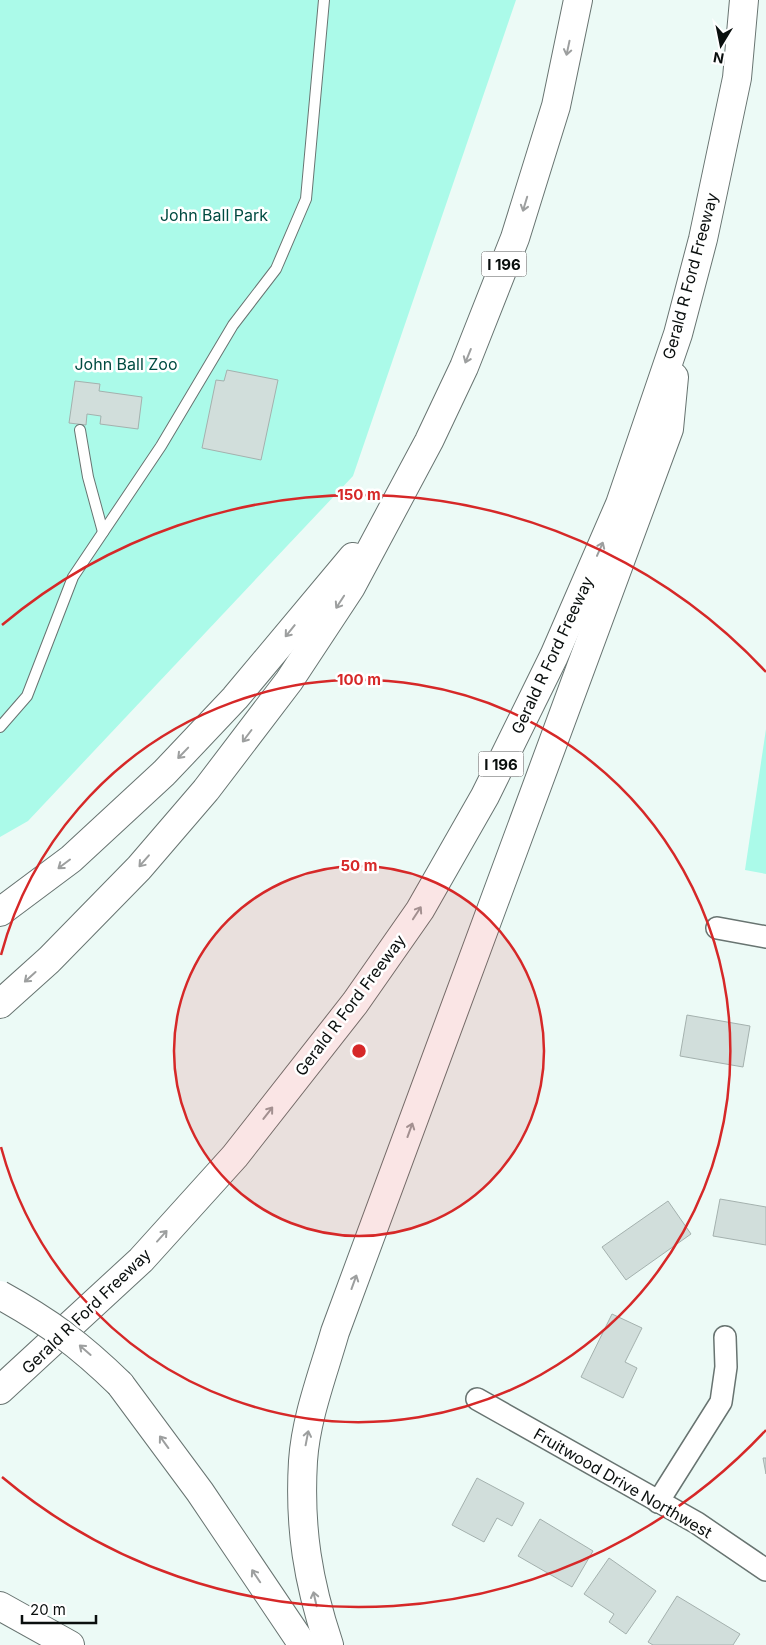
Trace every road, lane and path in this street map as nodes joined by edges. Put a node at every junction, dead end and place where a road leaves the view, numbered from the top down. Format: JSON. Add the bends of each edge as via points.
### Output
{"nodes":[{"id":1,"x":324,"y":0,"type":"edge"},
{"id":2,"x":578,"y":0,"type":"edge"},
{"id":3,"x":744,"y":0,"type":"edge"},
{"id":4,"x":678,"y":334,"type":"junction"},
{"id":5,"x":80,"y":430,"type":"dead end"},
{"id":6,"x":389,"y":514,"type":"junction"},
{"id":7,"x":103,"y":532,"type":"junction"},
{"id":8,"x":0,"y":727,"type":"edge"},
{"id":9,"x":0,"y":912,"type":"edge"},
{"id":10,"x":717,"y":928,"type":"dead end"},
{"id":11,"x":766,"y":937,"type":"edge"},
{"id":12,"x":0,"y":1004,"type":"edge"},
{"id":13,"x":0,"y":1295,"type":"edge"},
{"id":14,"x":725,"y":1337,"type":"dead end"},
{"id":15,"x":0,"y":1390,"type":"edge"},
{"id":16,"x":478,"y":1399,"type":"dead end"},
{"id":17,"x":658,"y":1502,"type":"junction"},
{"id":18,"x":766,"y":1570,"type":"edge"},
{"id":19,"x":0,"y":1606,"type":"edge"},
{"id":20,"x":70,"y":1645,"type":"edge"},
{"id":21,"x":303,"y":1645,"type":"edge"},
{"id":22,"x":329,"y":1645,"type":"edge"}],
"edges":[{"from":1,"to":7,"type":"lane","via":[[306,199],[276,269],[234,324],[161,446]]},
{"from":2,"to":6,"type":"main road","number":"I 196","one_way":true,"via":[[556,106],[514,238],[430,442]]},
{"from":3,"to":4,"type":"main road","name":"Gerald R Ford Freeway","number":"I 196","via":[[736,78],[703,239]]},
{"from":15,"to":4,"type":"main road","name":"Gerald R Ford Freeway","number":"I 196","one_way":true,"via":[[141,1260],[235,1156],[355,1003],[420,910],[484,796],[554,656],[620,504]]},
{"from":22,"to":4,"type":"main road","one_way":true,"via":[[315,1601],[303,1536],[303,1460],[315,1399],[335,1332],[670,429]]},
{"from":5,"to":7,"type":"lane","via":[[88,477]]},
{"from":6,"to":9,"type":"main road","one_way":true,"via":[[235,698],[164,773],[71,859]]},
{"from":6,"to":12,"type":"main road","number":"I 196","one_way":true,"via":[[351,587],[294,673],[206,790],[139,868],[49,960]]},
{"from":7,"to":8,"type":"lane","via":[[73,577],[27,696]]},
{"from":10,"to":11,"type":"street"},
{"from":21,"to":13,"type":"main road","one_way":true,"bridge":true,"via":[[200,1492],[120,1384],[84,1350],[41,1317]]},
{"from":14,"to":17,"type":"street","via":[[726,1367],[721,1402]]},
{"from":16,"to":17,"type":"street","name":"Fruitwood Drive Northwest"},
{"from":17,"to":18,"type":"street","name":"Fruitwood Drive Northwest","via":[[697,1523]]},
{"from":19,"to":20,"type":"main road"}]}
